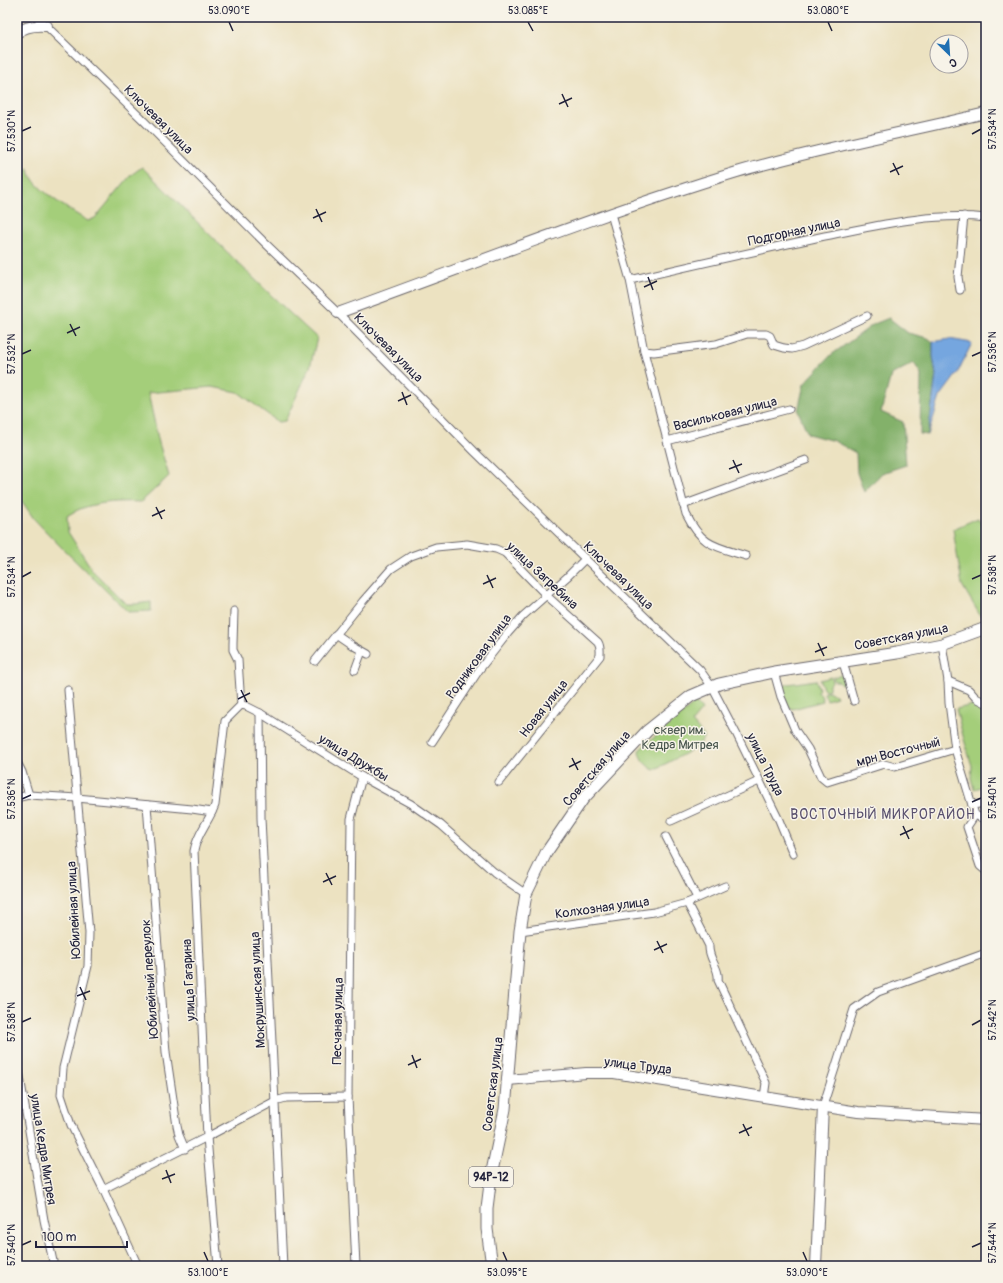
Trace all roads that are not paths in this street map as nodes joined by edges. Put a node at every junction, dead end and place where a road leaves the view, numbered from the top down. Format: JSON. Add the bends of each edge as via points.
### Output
{"nodes":[{"id":1,"x":36,"y":17,"type":"edge"},
{"id":2,"x":47,"y":26,"type":"junction"},
{"id":3,"x":17,"y":33,"type":"edge"},
{"id":4,"x":986,"y":113,"type":"edge"},
{"id":5,"x":611,"y":214,"type":"junction"},
{"id":6,"x":964,"y":216,"type":"junction"},
{"id":7,"x":986,"y":218,"type":"edge"},
{"id":8,"x":630,"y":280,"type":"junction"},
{"id":9,"x":960,"y":290,"type":"dead end"},
{"id":10,"x":338,"y":313,"type":"junction"},
{"id":11,"x":867,"y":316,"type":"dead end"},
{"id":12,"x":644,"y":351,"type":"junction"},
{"id":13,"x":789,"y":409,"type":"dead end"},
{"id":14,"x":667,"y":441,"type":"junction"},
{"id":15,"x":806,"y":460,"type":"dead end"},
{"id":16,"x":683,"y":505,"type":"junction"},
{"id":17,"x":746,"y":556,"type":"dead end"},
{"id":18,"x":585,"y":559,"type":"junction"},
{"id":19,"x":546,"y":595,"type":"junction"},
{"id":20,"x":234,"y":611,"type":"dead end"},
{"id":21,"x":986,"y":628,"type":"edge"},
{"id":22,"x":336,"y":634,"type":"junction"},
{"id":23,"x":942,"y":644,"type":"junction"},
{"id":24,"x":600,"y":646,"type":"joint"},
{"id":25,"x":315,"y":661,"type":"dead end"},
{"id":26,"x":843,"y":662,"type":"junction"},
{"id":27,"x":354,"y":670,"type":"dead end"},
{"id":28,"x":774,"y":672,"type":"junction"},
{"id":29,"x":948,"y":681,"type":"junction"},
{"id":30,"x":712,"y":687,"type":"junction"},
{"id":31,"x":68,"y":690,"type":"dead end"},
{"id":32,"x":854,"y":701,"type":"dead end"},
{"id":33,"x":986,"y":703,"type":"edge"},
{"id":34,"x":240,"y":705,"type":"junction"},
{"id":35,"x":260,"y":713,"type":"junction"},
{"id":36,"x":432,"y":742,"type":"dead end"},
{"id":37,"x":955,"y":749,"type":"junction"},
{"id":38,"x":17,"y":762,"type":"edge"},
{"id":39,"x":362,"y":777,"type":"junction"},
{"id":40,"x":759,"y":781,"type":"junction"},
{"id":41,"x":499,"y":782,"type":"dead end"},
{"id":42,"x":29,"y":795,"type":"junction"},
{"id":43,"x":78,"y":798,"type":"junction"},
{"id":44,"x":17,"y":799,"type":"edge"},
{"id":45,"x":986,"y":803,"type":"edge"},
{"id":46,"x":148,"y":805,"type":"junction"},
{"id":47,"x":972,"y":805,"type":"junction"},
{"id":48,"x":212,"y":812,"type":"junction"},
{"id":49,"x":975,"y":815,"type":"junction"},
{"id":50,"x":986,"y":820,"type":"edge"},
{"id":51,"x":672,"y":821,"type":"dead end"},
{"id":52,"x":666,"y":837,"type":"dead end"},
{"id":53,"x":793,"y":854,"type":"dead end"},
{"id":54,"x":986,"y":871,"type":"edge"},
{"id":55,"x":725,"y":886,"type":"dead end"},
{"id":56,"x":526,"y":894,"type":"junction"},
{"id":57,"x":697,"y":898,"type":"junction"},
{"id":58,"x":687,"y":903,"type":"junction"},
{"id":59,"x":520,"y":931,"type":"junction"},
{"id":60,"x":986,"y":953,"type":"edge"},
{"id":61,"x":17,"y":1059,"type":"edge"},
{"id":62,"x":508,"y":1080,"type":"junction"},
{"id":63,"x":764,"y":1097,"type":"junction"},
{"id":64,"x":348,"y":1098,"type":"junction"},
{"id":65,"x":275,"y":1101,"type":"junction"},
{"id":66,"x":823,"y":1106,"type":"junction"},
{"id":67,"x":986,"y":1120,"type":"edge"},
{"id":68,"x":207,"y":1137,"type":"junction"},
{"id":69,"x":185,"y":1149,"type":"junction"},
{"id":70,"x":103,"y":1189,"type":"junction"},
{"id":71,"x":54,"y":1266,"type":"edge"},
{"id":72,"x":138,"y":1266,"type":"edge"},
{"id":73,"x":218,"y":1266,"type":"edge"},
{"id":74,"x":283,"y":1266,"type":"edge"},
{"id":75,"x":356,"y":1266,"type":"edge"},
{"id":76,"x":492,"y":1266,"type":"edge"},
{"id":77,"x":816,"y":1266,"type":"edge"}],
"edges":[{"from":1,"to":2,"type":"street","name":"Ключевая улица"},
{"from":2,"to":3,"type":"street","via":[[34,26]]},
{"from":2,"to":10,"type":"street","name":"Ключевая улица"},
{"from":4,"to":5,"type":"street","via":[[737,172]]},
{"from":5,"to":8,"type":"street"},
{"from":5,"to":10,"type":"street"},
{"from":6,"to":7,"type":"street","name":"Подгорная улица"},
{"from":6,"to":8,"type":"street","name":"Подгорная улица","via":[[925,217],[893,222]]},
{"from":6,"to":9,"type":"street","via":[[958,277]]},
{"from":8,"to":12,"type":"street"},
{"from":10,"to":18,"type":"street","name":"Ключевая улица"},
{"from":11,"to":12,"type":"street","via":[[792,349],[774,345],[770,336],[766,334],[747,334],[716,344]]},
{"from":12,"to":14,"type":"street"},
{"from":13,"to":14,"type":"street","name":"Васильковая улица"},
{"from":14,"to":16,"type":"street"},
{"from":15,"to":16,"type":"street"},
{"from":16,"to":17,"type":"street","via":[[692,527],[707,542]]},
{"from":18,"to":19,"type":"street","name":"Родниковая улица"},
{"from":18,"to":30,"type":"street","name":"Ключевая улица","via":[[700,670]]},
{"from":19,"to":22,"type":"street","name":"улица Загребина","via":[[505,553],[496,549],[467,544],[436,547],[411,556],[391,569]]},
{"from":19,"to":24,"type":"street","name":"улица Загребина"},
{"from":19,"to":36,"type":"street","name":"Родниковая улица","via":[[523,616],[479,670]]},
{"from":20,"to":34,"type":"street","via":[[233,650],[238,660]]},
{"from":21,"to":23,"type":"main road","name":"Советская улица","number":"94Р-12"},
{"from":22,"to":25,"type":"street","name":"улица Загребина"},
{"from":22,"to":27,"type":"street","via":[[365,653]]},
{"from":23,"to":26,"type":"main road","name":"Советская улица","number":"94Р-12"},
{"from":23,"to":29,"type":"street"},
{"from":24,"to":41,"type":"street","name":"Новая улица","via":[[600,656]]},
{"from":26,"to":28,"type":"main road","name":"Советская улица","number":"94Р-12"},
{"from":26,"to":32,"type":"street"},
{"from":28,"to":30,"type":"main road","name":"Советская улица","number":"94Р-12"},
{"from":28,"to":37,"type":"street","name":"мрн Восточный","via":[[780,697],[795,730],[821,777],[827,782],[884,764],[895,767]]},
{"from":29,"to":33,"type":"street","via":[[969,690],[976,698]]},
{"from":29,"to":37,"type":"street","via":[[948,703]]},
{"from":30,"to":40,"type":"street","name":"улица Труда"},
{"from":30,"to":56,"type":"main road","name":"Советская улица","number":"94Р-12","via":[[691,696],[647,731],[584,800],[546,853]]},
{"from":31,"to":43,"type":"street","name":"Юбилейная улица"},
{"from":34,"to":35,"type":"street","name":"улица Дружбы"},
{"from":34,"to":48,"type":"street","name":"улица Гагарина","via":[[225,721]]},
{"from":35,"to":39,"type":"street","name":"улица Дружбы"},
{"from":35,"to":65,"type":"street","name":"Мокрушинская улица","via":[[261,818]]},
{"from":37,"to":47,"type":"street"},
{"from":38,"to":42,"type":"street"},
{"from":39,"to":56,"type":"street","name":"улица Дружбы","via":[[411,804],[441,825],[494,872]]},
{"from":39,"to":64,"type":"street","name":"Песчаная улица","via":[[351,819]]},
{"from":40,"to":51,"type":"street"},
{"from":40,"to":53,"type":"street","name":"улица Труда"},
{"from":42,"to":43,"type":"street"},
{"from":42,"to":44,"type":"street"},
{"from":43,"to":46,"type":"street"},
{"from":43,"to":70,"type":"street","name":"Юбилейная улица","via":[[89,952],[63,1068],[61,1095],[71,1125]]},
{"from":45,"to":47,"type":"street"},
{"from":46,"to":48,"type":"street"},
{"from":46,"to":69,"type":"street","name":"Юбилейный переулок","via":[[166,1052],[177,1126]]},
{"from":47,"to":49,"type":"street"},
{"from":48,"to":68,"type":"street","name":"улица Гагарина","via":[[196,839],[194,851]]},
{"from":49,"to":50,"type":"street"},
{"from":49,"to":54,"type":"street","via":[[967,827],[980,866]]},
{"from":52,"to":57,"type":"street"},
{"from":55,"to":57,"type":"street","name":"Колхозная улица"},
{"from":56,"to":59,"type":"main road","name":"Советская улица","number":"94Р-12"},
{"from":57,"to":58,"type":"street","name":"Колхозная улица"},
{"from":58,"to":59,"type":"street","name":"Колхозная улица","via":[[654,912]]},
{"from":58,"to":63,"type":"street","via":[[709,946],[708,953],[719,975],[718,980],[766,1083]]},
{"from":59,"to":62,"type":"main road","name":"Советская улица","number":"94Р-12"},
{"from":60,"to":66,"type":"street","via":[[878,992],[854,1009]]},
{"from":61,"to":71,"type":"street","name":"улица Кедра Митрея"},
{"from":62,"to":63,"type":"street","name":"улица Труда","via":[[600,1072]]},
{"from":62,"to":76,"type":"main road","name":"Советская улица","number":"94Р-12","via":[[487,1208]]},
{"from":63,"to":66,"type":"street","name":"улица Труда"},
{"from":64,"to":65,"type":"street","via":[[286,1098]]},
{"from":64,"to":75,"type":"street","name":"Песчаная улица"},
{"from":65,"to":68,"type":"street"},
{"from":65,"to":74,"type":"street","name":"Мокрушинская улица"},
{"from":66,"to":67,"type":"street","name":"улица Труда","via":[[858,1112]]},
{"from":66,"to":77,"type":"street"},
{"from":68,"to":69,"type":"street"},
{"from":68,"to":73,"type":"street","name":"улица Гагарина"},
{"from":69,"to":70,"type":"street"},
{"from":70,"to":72,"type":"street","name":"Юбилейная улица"}]}
